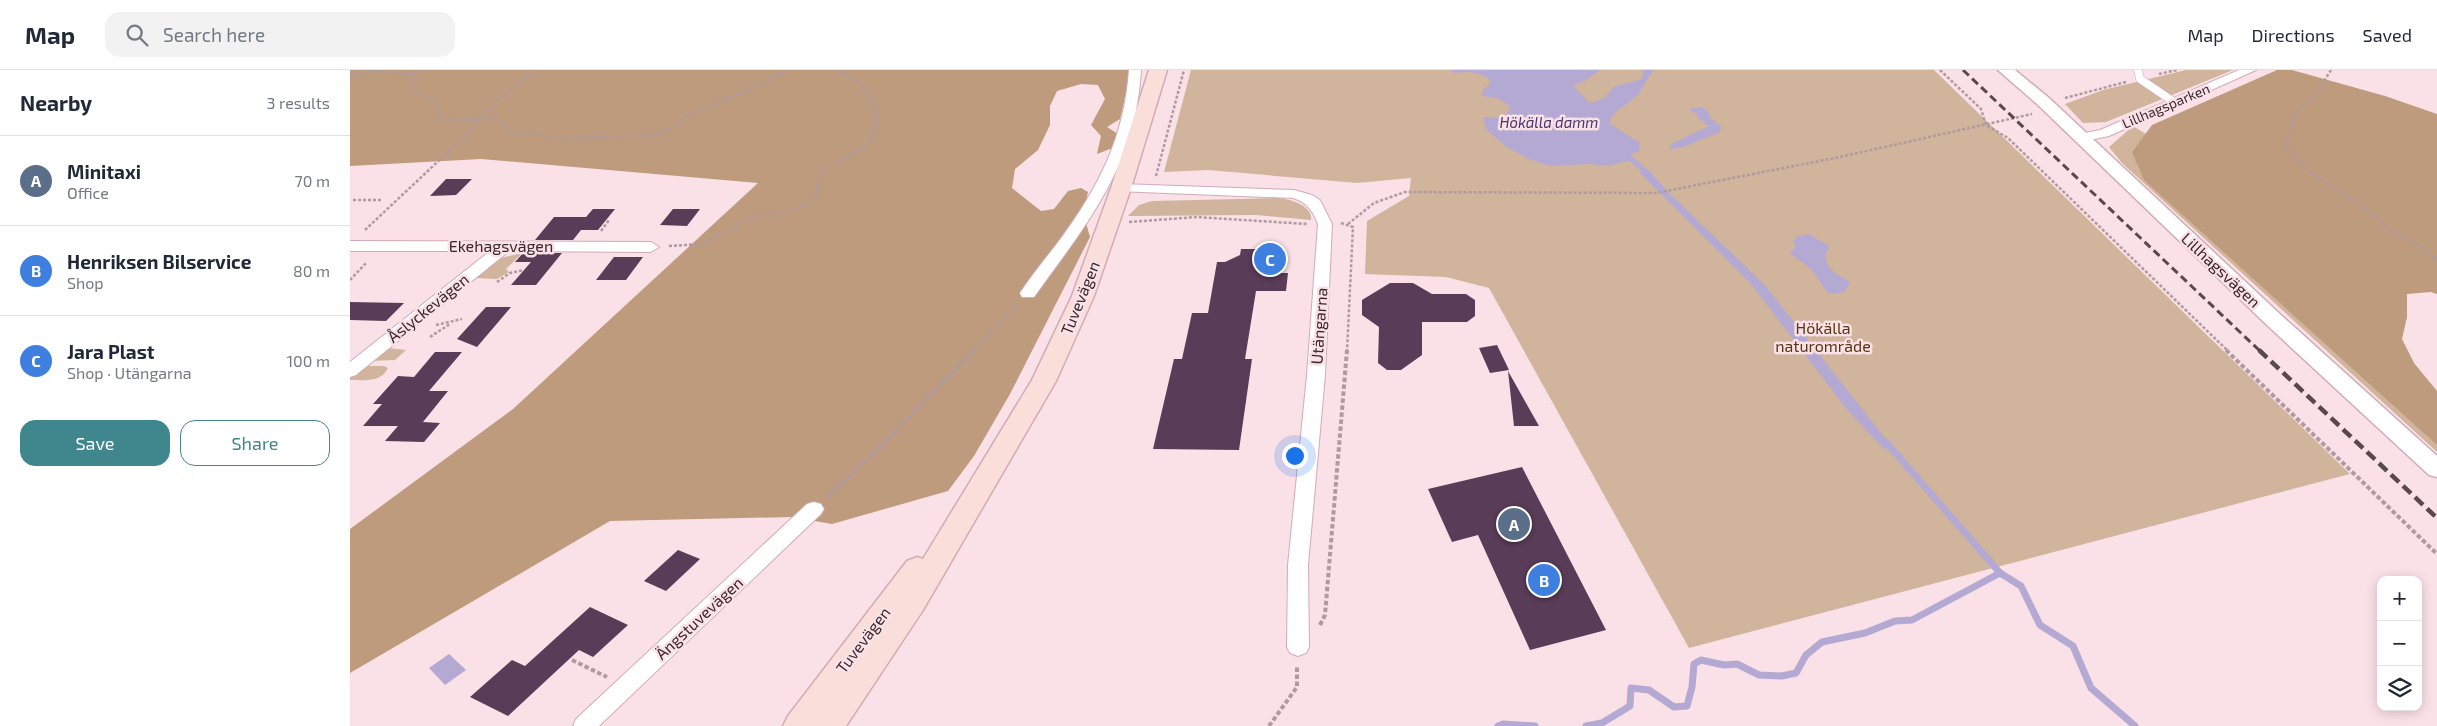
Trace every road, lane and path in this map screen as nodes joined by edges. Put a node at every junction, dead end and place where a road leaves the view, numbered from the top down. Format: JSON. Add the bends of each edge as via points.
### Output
{"nodes":[{"id":1,"x":424,"y":70,"type":"edge"},
{"id":2,"x":535,"y":70,"type":"edge"},
{"id":3,"x":787,"y":70,"type":"edge"},
{"id":4,"x":835,"y":70,"type":"edge"},
{"id":5,"x":1136,"y":70,"type":"edge"},
{"id":6,"x":1158,"y":70,"type":"edge"},
{"id":7,"x":1184,"y":70,"type":"edge"},
{"id":8,"x":1940,"y":70,"type":"edge"},
{"id":9,"x":2006,"y":70,"type":"edge"},
{"id":10,"x":2138,"y":70,"type":"edge"},
{"id":11,"x":2177,"y":70,"type":"edge"},
{"id":12,"x":2250,"y":70,"type":"edge"},
{"id":13,"x":2331,"y":70,"type":"edge"},
{"id":14,"x":413,"y":74,"type":"junction"},
{"id":15,"x":350,"y":76,"type":"edge"},
{"id":16,"x":2140,"y":79,"type":"junction"},
{"id":17,"x":2043,"y":101,"type":"junction"},
{"id":18,"x":2174,"y":102,"type":"junction"},
{"id":19,"x":482,"y":118,"type":"junction"},
{"id":20,"x":1986,"y":125,"type":"junction"},
{"id":21,"x":2080,"y":138,"type":"junction"},
{"id":22,"x":1121,"y":188,"type":"junction"},
{"id":23,"x":1153,"y":190,"type":"junction"},
{"id":24,"x":353,"y":200,"type":"dead end"},
{"id":25,"x":380,"y":200,"type":"dead end"},
{"id":26,"x":1348,"y":224,"type":"dead end"},
{"id":27,"x":364,"y":231,"type":"dead end"},
{"id":28,"x":350,"y":246,"type":"edge"},
{"id":29,"x":506,"y":246,"type":"junction"},
{"id":30,"x":652,"y":246,"type":"joint"},
{"id":31,"x":2437,"y":260,"type":"edge"},
{"id":32,"x":524,"y":270,"type":"dead end"},
{"id":33,"x":497,"y":282,"type":"dead end"},
{"id":34,"x":1028,"y":293,"type":"joint"},
{"id":35,"x":451,"y":324,"type":"dead end"},
{"id":36,"x":430,"y":337,"type":"dead end"},
{"id":37,"x":350,"y":371,"type":"edge"},
{"id":38,"x":2437,"y":469,"type":"edge"},
{"id":39,"x":814,"y":509,"type":"joint"},
{"id":40,"x":966,"y":509,"type":"junction"},
{"id":41,"x":2437,"y":554,"type":"edge"},
{"id":42,"x":1298,"y":647,"type":"dead end"},
{"id":43,"x":572,"y":660,"type":"dead end"},
{"id":44,"x":626,"y":686,"type":"junction"},
{"id":45,"x":584,"y":726,"type":"edge"},
{"id":46,"x":799,"y":726,"type":"edge"},
{"id":47,"x":828,"y":726,"type":"edge"}],
"edges":[{"from":1,"to":14,"type":"path"},
{"from":2,"to":19,"type":"path"},
{"from":3,"to":19,"type":"path","via":[[652,135],[552,139],[536,132],[520,134],[509,131],[496,117]]},
{"from":4,"to":30,"type":"path","via":[[843,72],[868,92],[876,104],[878,119],[867,146],[819,173],[816,196],[807,204],[779,214],[755,215],[702,244]]},
{"from":5,"to":34,"type":"street","via":[[1130,117],[1104,184],[1089,211]]},
{"from":6,"to":22,"type":"main road","name":"Tuvevägen"},
{"from":7,"to":23,"type":"path"},
{"from":8,"to":20,"type":"path","via":[[1981,110]]},
{"from":9,"to":17,"type":"street","name":"Lillhagsvägen"},
{"from":10,"to":16,"type":"lane"},
{"from":11,"to":16,"type":"path"},
{"from":12,"to":18,"type":"street","name":"Lillhagsparken"},
{"from":13,"to":31,"type":"path","via":[[2313,101],[2296,110],[2286,146],[2310,172],[2388,228],[2422,246]]},
{"from":14,"to":15,"type":"path","via":[[372,71]]},
{"from":14,"to":19,"type":"path","via":[[411,88],[436,102],[439,118]]},
{"from":16,"to":17,"type":"path"},
{"from":16,"to":18,"type":"lane"},
{"from":17,"to":20,"type":"path","via":[[2028,102],[2039,113]]},
{"from":17,"to":21,"type":"street","name":"Lillhagsvägen"},
{"from":18,"to":21,"type":"street","name":"Lillhagsparken","via":[[2104,133]]},
{"from":19,"to":27,"type":"path"},
{"from":20,"to":26,"type":"path","via":[[1656,193],[1405,192],[1382,198]]},
{"from":20,"to":41,"type":"path","via":[[2015,145]]},
{"from":21,"to":38,"type":"street","name":"Lillhagsvägen"},
{"from":22,"to":23,"type":"street","name":"Utängarna"},
{"from":22,"to":40,"type":"main road","name":"Tuvevägen","via":[[1082,296],[1044,381]]},
{"from":23,"to":42,"type":"street","name":"Utängarna","via":[[1294,194],[1315,201],[1326,224],[1298,565]]},
{"from":24,"to":25,"type":"path"},
{"from":28,"to":29,"type":"street","name":"Ekehagsvägen"},
{"from":29,"to":30,"type":"street","name":"Ekehagsvägen"},
{"from":29,"to":37,"type":"street","name":"Åslyckevägen"},
{"from":32,"to":33,"type":"path","via":[[510,273]]},
{"from":34,"to":39,"type":"path","via":[[880,447]]},
{"from":35,"to":36,"type":"path"},
{"from":39,"to":44,"type":"street","name":"Ängstuvevägen"},
{"from":40,"to":46,"type":"main road","name":"Tuvevägen","via":[[897,593]]},
{"from":40,"to":47,"type":"main road","name":"Tuvevägen","via":[[913,601]]},
{"from":43,"to":44,"type":"path"},
{"from":44,"to":45,"type":"street","name":"Ängstuvevägen"}]}
